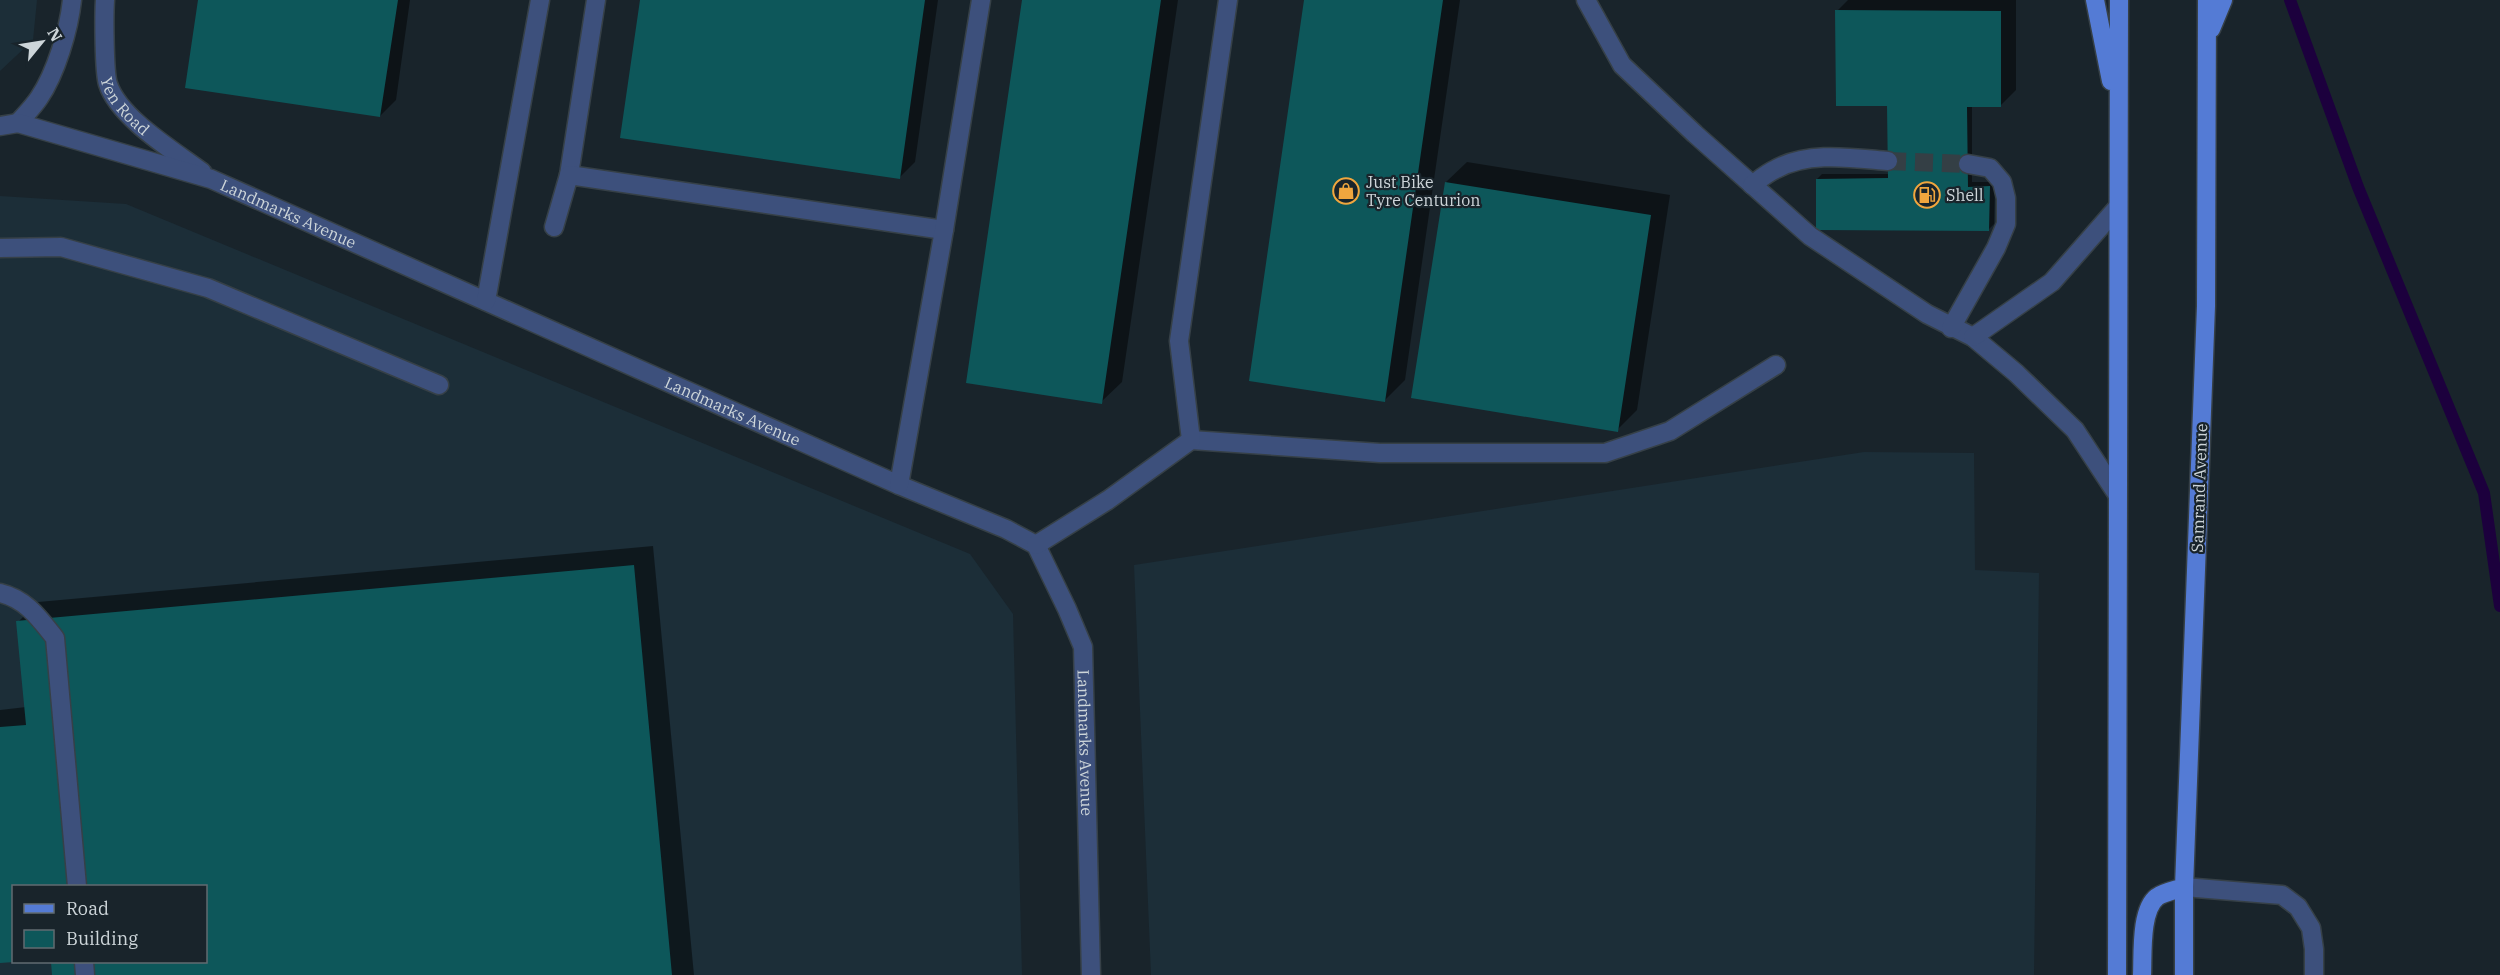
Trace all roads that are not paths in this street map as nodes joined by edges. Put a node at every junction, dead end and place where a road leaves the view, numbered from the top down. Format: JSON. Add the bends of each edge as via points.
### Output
{"nodes":[{"id":1,"x":72,"y":0,"type":"edge"},
{"id":2,"x":105,"y":0,"type":"edge"},
{"id":3,"x":540,"y":0,"type":"edge"},
{"id":4,"x":596,"y":0,"type":"edge"},
{"id":5,"x":981,"y":0,"type":"edge"},
{"id":6,"x":1228,"y":0,"type":"edge"},
{"id":7,"x":1586,"y":0,"type":"edge"},
{"id":8,"x":2096,"y":0,"type":"edge"},
{"id":9,"x":2119,"y":0,"type":"edge"},
{"id":10,"x":2207,"y":0,"type":"edge"},
{"id":11,"x":2223,"y":0,"type":"edge"},
{"id":12,"x":2207,"y":39,"type":"junction"},
{"id":13,"x":18,"y":123,"type":"junction"},
{"id":14,"x":2119,"y":124,"type":"junction"},
{"id":15,"x":0,"y":126,"type":"edge"},
{"id":16,"x":1888,"y":161,"type":"tunnel mouth"},
{"id":17,"x":1968,"y":164,"type":"tunnel mouth"},
{"id":18,"x":569,"y":175,"type":"junction"},
{"id":19,"x":211,"y":178,"type":"junction"},
{"id":20,"x":1752,"y":185,"type":"junction"},
{"id":21,"x":2117,"y":208,"type":"junction"},
{"id":22,"x":554,"y":227,"type":"dead end"},
{"id":23,"x":944,"y":230,"type":"junction"},
{"id":24,"x":0,"y":248,"type":"edge"},
{"id":25,"x":486,"y":301,"type":"junction"},
{"id":26,"x":1951,"y":328,"type":"junction"},
{"id":27,"x":1973,"y":337,"type":"junction"},
{"id":28,"x":1776,"y":365,"type":"dead end"},
{"id":29,"x":439,"y":385,"type":"dead end"},
{"id":30,"x":1191,"y":440,"type":"junction"},
{"id":31,"x":899,"y":485,"type":"junction"},
{"id":32,"x":2117,"y":494,"type":"junction"},
{"id":33,"x":1036,"y":545,"type":"junction"},
{"id":34,"x":0,"y":593,"type":"edge"},
{"id":35,"x":77,"y":885,"type":"edge"},
{"id":36,"x":2184,"y":887,"type":"junction"},
{"id":37,"x":1091,"y":975,"type":"edge"},
{"id":38,"x":2117,"y":975,"type":"edge"},
{"id":39,"x":2142,"y":975,"type":"edge"},
{"id":40,"x":2184,"y":975,"type":"edge"},
{"id":41,"x":2314,"y":975,"type":"edge"}],
"edges":[{"from":1,"to":13,"type":"street","via":[[52,73],[40,97]]},
{"from":2,"to":19,"type":"street","name":"Yen Road","via":[[108,84],[124,110],[144,129]]},
{"from":3,"to":25,"type":"street"},
{"from":4,"to":18,"type":"street"},
{"from":5,"to":23,"type":"street"},
{"from":6,"to":30,"type":"street","via":[[1179,341]]},
{"from":7,"to":20,"type":"street","via":[[1622,65]]},
{"from":8,"to":14,"type":"main road"},
{"from":9,"to":14,"type":"main road"},
{"from":10,"to":12,"type":"main road","name":"Samrand Avenue"},
{"from":11,"to":12,"type":"main road"},
{"from":12,"to":36,"type":"main road","name":"Samrand Avenue","via":[[2206,306]]},
{"from":13,"to":15,"type":"street"},
{"from":13,"to":19,"type":"street","name":"Landmarks Avenue"},
{"from":14,"to":21,"type":"main road"},
{"from":16,"to":20,"type":"street","via":[[1831,157],[1801,161],[1777,168]]},
{"from":17,"to":26,"type":"street","via":[[1990,168],[2002,182],[2006,224]]},
{"from":18,"to":22,"type":"street"},
{"from":18,"to":23,"type":"street"},
{"from":19,"to":25,"type":"street","name":"Landmarks Avenue"},
{"from":20,"to":26,"type":"street","via":[[1810,236]]},
{"from":21,"to":27,"type":"street","via":[[2052,282]]},
{"from":21,"to":32,"type":"main road"},
{"from":23,"to":31,"type":"street"},
{"from":24,"to":29,"type":"street","via":[[61,247],[208,288]]},
{"from":25,"to":31,"type":"street","name":"Landmarks Avenue"},
{"from":26,"to":27,"type":"street"},
{"from":27,"to":32,"type":"street","via":[[2075,430]]},
{"from":28,"to":30,"type":"street","via":[[1670,431],[1605,453],[1380,453]]},
{"from":30,"to":33,"type":"street","via":[[1108,500]]},
{"from":31,"to":33,"type":"street","name":"Landmarks Avenue"},
{"from":32,"to":38,"type":"main road"},
{"from":33,"to":37,"type":"street","name":"Landmarks Avenue","via":[[1083,647]]},
{"from":34,"to":35,"type":"street","via":[[16,597],[55,638]]},
{"from":36,"to":39,"type":"main road","via":[[2159,896],[2150,904]]},
{"from":36,"to":40,"type":"main road","name":"Samrand Avenue"},
{"from":36,"to":41,"type":"street","via":[[2282,895],[2298,906],[2311,928]]}]}
